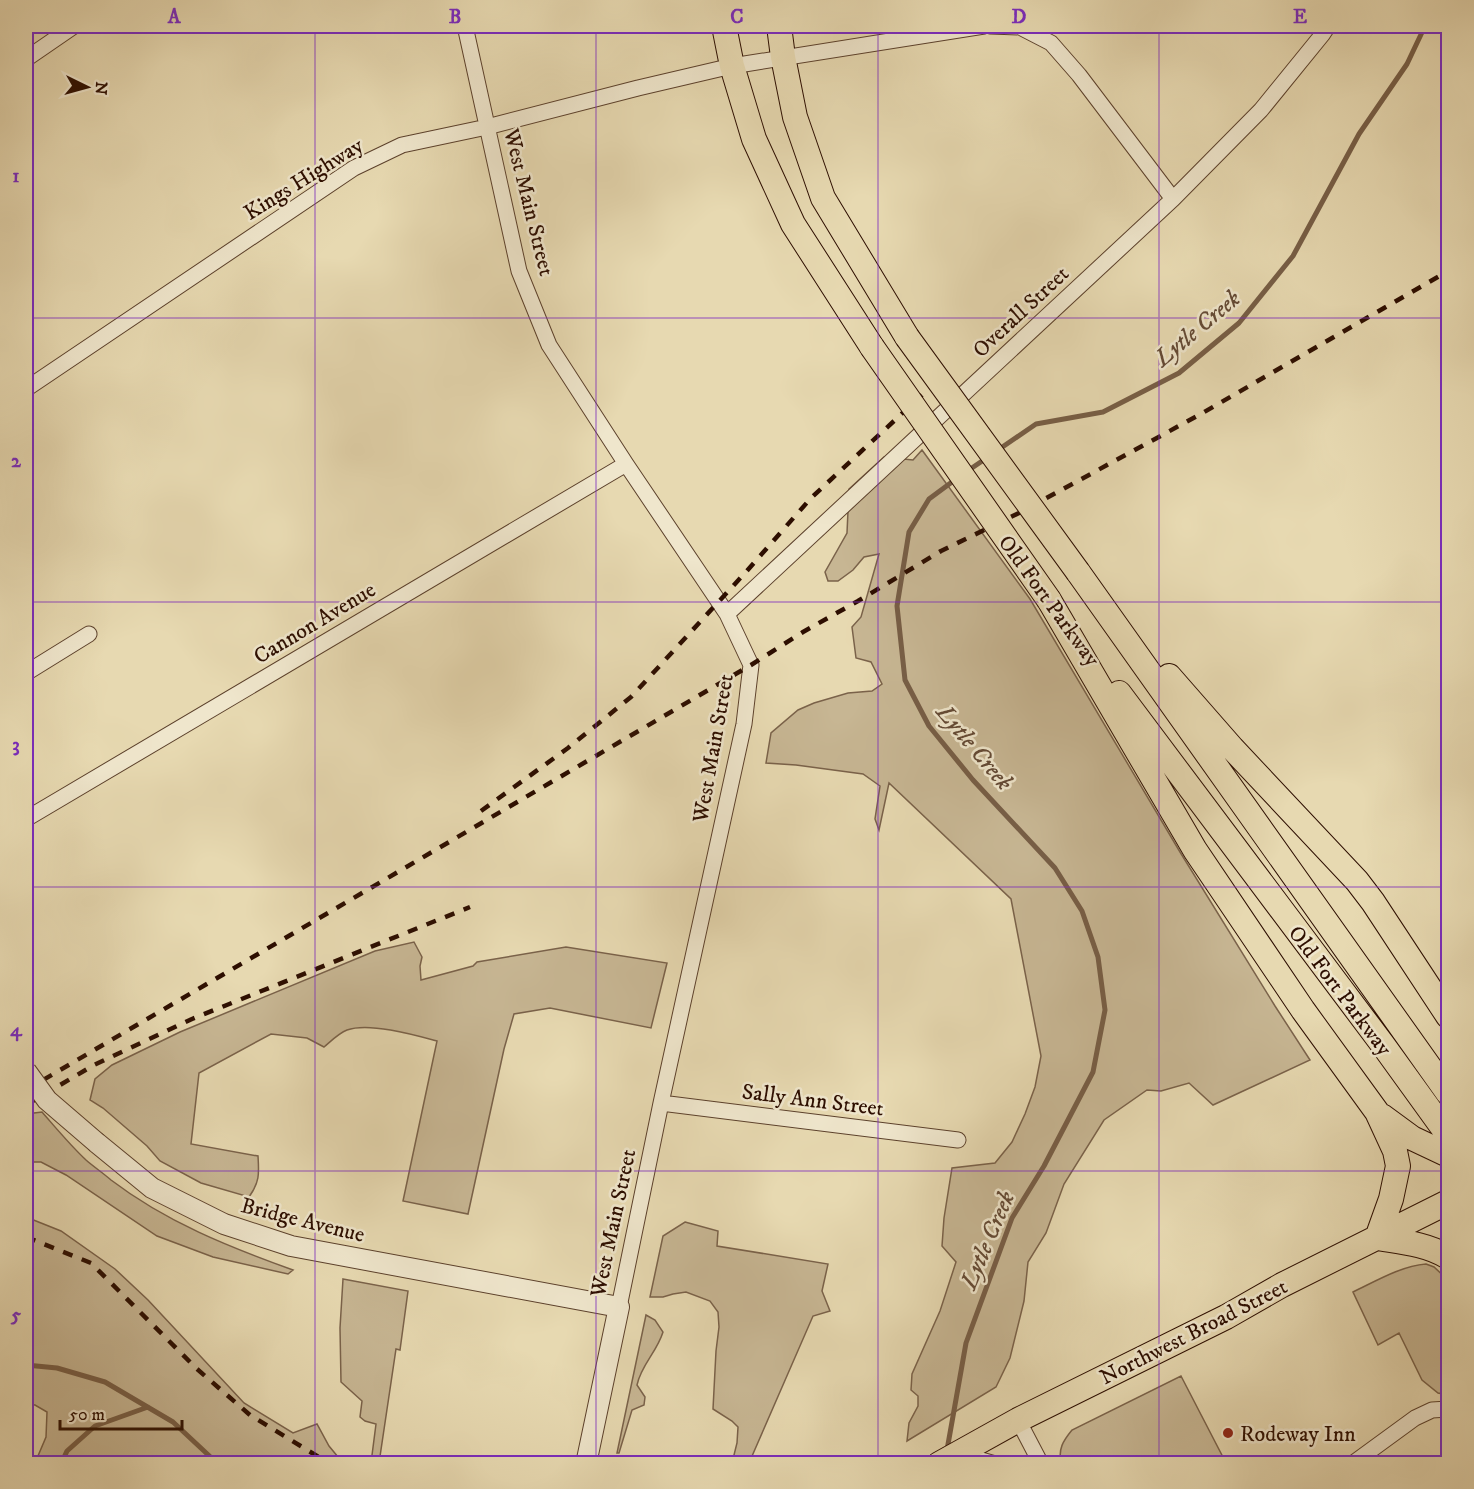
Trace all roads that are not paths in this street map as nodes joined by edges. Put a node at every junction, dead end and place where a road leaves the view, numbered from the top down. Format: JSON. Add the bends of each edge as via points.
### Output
{"nodes":[{"id":1,"x":75,"y":26,"type":"edge"},
{"id":2,"x":465,"y":26,"type":"edge"},
{"id":3,"x":724,"y":26,"type":"edge"},
{"id":4,"x":779,"y":26,"type":"edge"},
{"id":5,"x":984,"y":26,"type":"edge"},
{"id":6,"x":990,"y":26,"type":"edge"},
{"id":7,"x":1328,"y":26,"type":"edge"},
{"id":8,"x":783,"y":57,"type":"junction"},
{"id":9,"x":26,"y":59,"type":"edge"},
{"id":10,"x":732,"y":66,"type":"junction"},
{"id":11,"x":487,"y":127,"type":"junction"},
{"id":12,"x":1173,"y":199,"type":"junction"},
{"id":13,"x":26,"y":389,"type":"edge"},
{"id":14,"x":626,"y":464,"type":"junction"},
{"id":15,"x":1078,"y":572,"type":"junction"},
{"id":16,"x":1049,"y":600,"type":"junction"},
{"id":17,"x":727,"y":614,"type":"junction"},
{"id":18,"x":89,"y":634,"type":"dead end"},
{"id":19,"x":26,"y":673,"type":"edge"},
{"id":20,"x":26,"y":819,"type":"edge"},
{"id":21,"x":1449,"y":1016,"type":"edge"},
{"id":22,"x":26,"y":1071,"type":"edge"},
{"id":23,"x":1449,"y":1093,"type":"edge"},
{"id":24,"x":661,"y":1103,"type":"junction"},
{"id":25,"x":1377,"y":1112,"type":"junction"},
{"id":26,"x":1449,"y":1135,"type":"edge"},
{"id":27,"x":958,"y":1140,"type":"dead end"},
{"id":28,"x":1449,"y":1155,"type":"edge"},
{"id":29,"x":1448,"y":1202,"type":"edge"},
{"id":30,"x":1377,"y":1238,"type":"junction"},
{"id":31,"x":1449,"y":1257,"type":"edge"},
{"id":32,"x":619,"y":1307,"type":"junction"},
{"id":33,"x":1449,"y":1409,"type":"edge"},
{"id":34,"x":1018,"y":1420,"type":"junction"},
{"id":35,"x":948,"y":1458,"type":"edge"},
{"id":36,"x":586,"y":1464,"type":"edge"},
{"id":37,"x":995,"y":1464,"type":"edge"},
{"id":38,"x":1041,"y":1464,"type":"edge"},
{"id":39,"x":1352,"y":1464,"type":"edge"}],
"edges":[{"from":1,"to":9,"type":"street"},
{"from":2,"to":11,"type":"street","name":"West Main Street"},
{"from":3,"to":10,"type":"main road","name":"Old Fort Parkway"},
{"from":4,"to":8,"type":"main road","name":"Old Fort Parkway"},
{"from":5,"to":8,"type":"street","name":"Kings Highway"},
{"from":6,"to":12,"type":"street","via":[[1020,27],[1051,43]]},
{"from":7,"to":12,"type":"street","name":"Overall Street","via":[[1261,110]]},
{"from":8,"to":10,"type":"street","name":"Kings Highway"},
{"from":8,"to":15,"type":"main road","name":"Old Fort Parkway","bridge":true,"via":[[795,117],[823,198],[908,337]]},
{"from":10,"to":11,"type":"street","name":"Kings Highway"},
{"from":10,"to":16,"type":"main road","name":"Old Fort Parkway","bridge":true,"via":[[754,139],[794,224],[872,347]]},
{"from":11,"to":13,"type":"street","name":"Kings Highway","via":[[402,145],[354,168]]},
{"from":11,"to":14,"type":"street","name":"West Main Street","via":[[519,271],[549,345]]},
{"from":12,"to":17,"type":"street","name":"Overall Street"},
{"from":14,"to":17,"type":"street","name":"West Main Street"},
{"from":14,"to":20,"type":"street","name":"Cannon Avenue"},
{"from":15,"to":21,"type":"main road","via":[[1232,748],[1357,881]]},
{"from":15,"to":23,"type":"main road","name":"Old Fort Parkway"},
{"from":16,"to":25,"type":"main road","via":[[1195,850]]},
{"from":16,"to":26,"type":"main road","name":"Old Fort Parkway"},
{"from":17,"to":24,"type":"street","name":"West Main Street","via":[[751,665],[744,724]]},
{"from":18,"to":19,"type":"street"},
{"from":22,"to":32,"type":"street","name":"Bridge Avenue","bridge":true,"via":[[47,1100],[152,1188],[224,1224],[291,1246]]},
{"from":24,"to":27,"type":"street","name":"Sally Ann Street"},
{"from":24,"to":32,"type":"street","name":"West Main Street"},
{"from":25,"to":28,"type":"main road","via":[[1412,1138]]},
{"from":25,"to":30,"type":"main road","via":[[1398,1166]]},
{"from":29,"to":30,"type":"main road","name":"Northwest Broad Street"},
{"from":30,"to":31,"type":"main road","via":[[1434,1249]]},
{"from":30,"to":34,"type":"main road","name":"Northwest Broad Street"},
{"from":32,"to":36,"type":"street","name":"West Main Street"},
{"from":33,"to":39,"type":"street","via":[[1432,1410],[1415,1418]]},
{"from":34,"to":35,"type":"main road","name":"Northwest Broad Street"},
{"from":34,"to":38,"type":"street"},
{"from":35,"to":37,"type":"street"}]}
